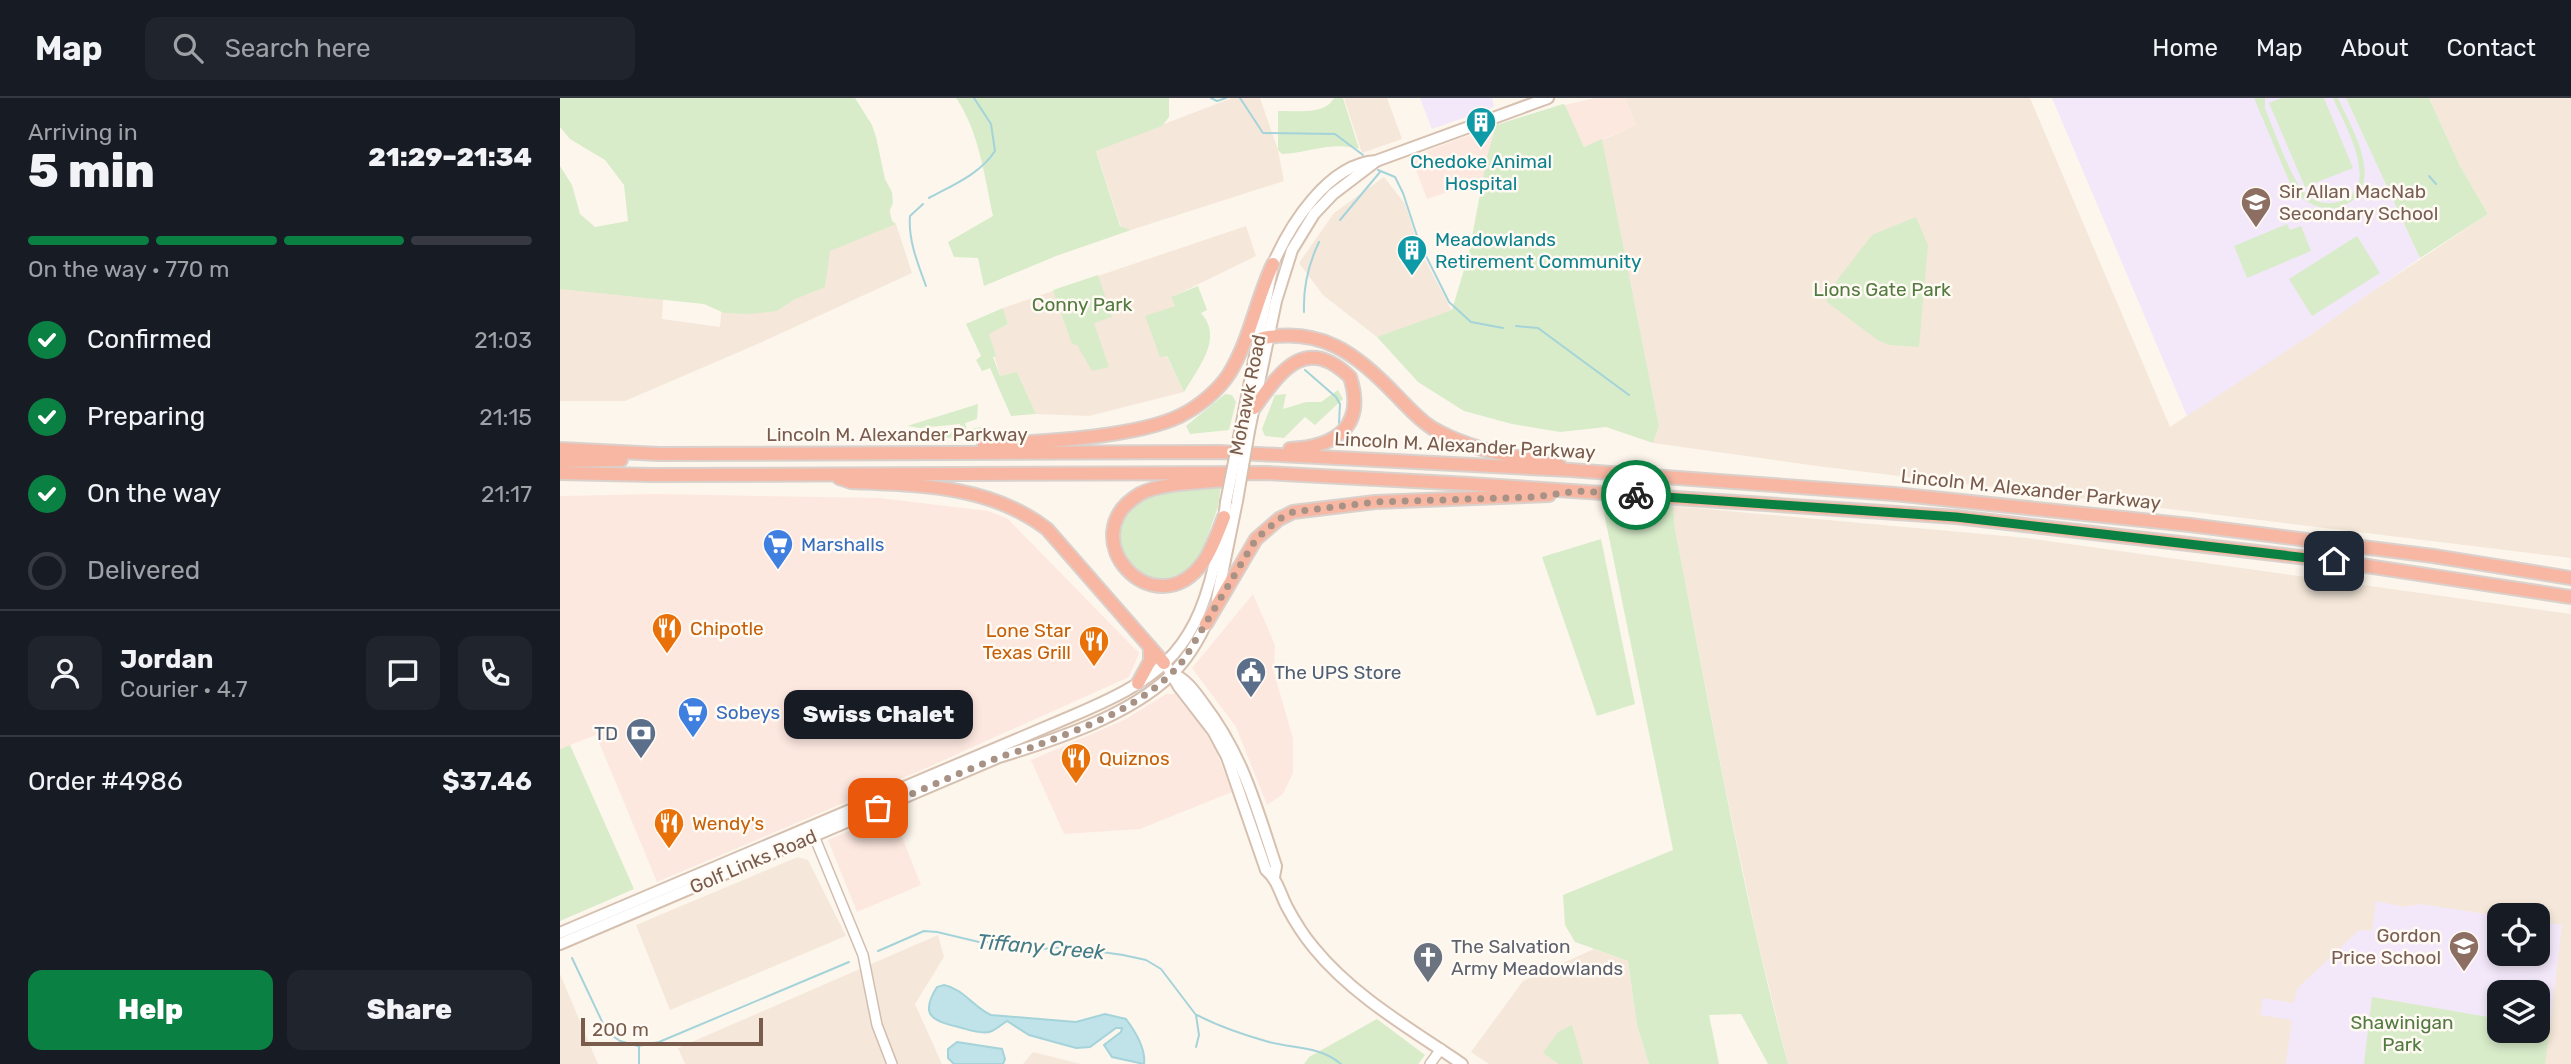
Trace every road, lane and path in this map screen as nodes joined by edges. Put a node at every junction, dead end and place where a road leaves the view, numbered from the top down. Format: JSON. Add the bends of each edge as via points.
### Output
{"nodes":[{"id":1,"x":1548,"y":98,"type":"edge"},
{"id":2,"x":1376,"y":161,"type":"junction"},
{"id":3,"x":1273,"y":264,"type":"junction"},
{"id":4,"x":1264,"y":338,"type":"junction"},
{"id":5,"x":1254,"y":408,"type":"junction"},
{"id":6,"x":1245,"y":431,"type":"junction"},
{"id":7,"x":560,"y":449,"type":"edge"},
{"id":8,"x":1220,"y":452,"type":"junction"},
{"id":9,"x":925,"y":453,"type":"junction"},
{"id":10,"x":659,"y":454,"type":"junction"},
{"id":11,"x":560,"y":461,"type":"edge"},
{"id":12,"x":1570,"y":470,"type":"junction"},
{"id":13,"x":560,"y":473,"type":"edge"},
{"id":14,"x":1267,"y":473,"type":"junction"},
{"id":15,"x":828,"y":474,"type":"junction"},
{"id":16,"x":652,"y":475,"type":"junction"},
{"id":17,"x":560,"y":479,"type":"edge"},
{"id":18,"x":1578,"y":491,"type":"junction"},
{"id":19,"x":1231,"y":502,"type":"junction"},
{"id":20,"x":1224,"y":517,"type":"junction"},
{"id":21,"x":2571,"y":578,"type":"edge"},
{"id":22,"x":2571,"y":597,"type":"edge"},
{"id":23,"x":1206,"y":624,"type":"junction"},
{"id":24,"x":1150,"y":647,"type":"junction"},
{"id":25,"x":1169,"y":668,"type":"junction"},
{"id":26,"x":1139,"y":683,"type":"junction"},
{"id":27,"x":812,"y":831,"type":"junction"},
{"id":28,"x":560,"y":933,"type":"edge"},
{"id":29,"x":560,"y":944,"type":"edge"},
{"id":30,"x":1444,"y":1056,"type":"edge"},
{"id":31,"x":892,"y":1064,"type":"edge"},
{"id":32,"x":1430,"y":1064,"type":"edge"},
{"id":33,"x":1462,"y":1064,"type":"edge"}],
"edges":[{"from":1,"to":2,"type":"main road","name":"Mohawk Road"},
{"from":2,"to":3,"type":"main road","name":"Mohawk Road","via":[[1352,168],[1327,185],[1294,223]]},
{"from":2,"to":4,"type":"main road","name":"Mohawk Road","via":[[1333,194],[1302,231],[1282,276]]},
{"from":3,"to":4,"type":"main road","name":"Mohawk Road"},
{"from":3,"to":9,"type":"highway","via":[[1227,377],[1181,416],[1097,435]]},
{"from":4,"to":5,"type":"main road","name":"Mohawk Road"},
{"from":4,"to":6,"type":"main road","name":"Mohawk Road"},
{"from":4,"to":12,"type":"highway","via":[[1334,345],[1363,363],[1432,428],[1488,451]]},
{"from":5,"to":6,"type":"main road","name":"Mohawk Road"},
{"from":5,"to":8,"type":"highway","via":[[1291,363],[1313,358],[1335,365],[1350,377],[1356,405],[1339,435],[1319,445]]},
{"from":6,"to":19,"type":"main road","name":"Mohawk Road","bridge":true},
{"from":7,"to":10,"type":"highway","name":"Lincoln M. Alexander Parkway"},
{"from":8,"to":9,"type":"highway","name":"Lincoln M. Alexander Parkway"},
{"from":8,"to":12,"type":"highway","name":"Lincoln M. Alexander Parkway"},
{"from":9,"to":10,"type":"highway","name":"Lincoln M. Alexander Parkway"},
{"from":10,"to":11,"type":"highway","via":[[635,460]]},
{"from":12,"to":21,"type":"highway","name":"Lincoln M. Alexander Parkway","via":[[1894,494],[2190,525]]},
{"from":13,"to":16,"type":"highway"},
{"from":14,"to":15,"type":"highway","name":"Lincoln M. Alexander Parkway"},
{"from":14,"to":18,"type":"highway","name":"Lincoln M. Alexander Parkway"},
{"from":14,"to":20,"type":"highway","via":[[1143,492],[1126,504],[1117,518],[1118,556],[1132,576],[1144,583],[1171,585],[1204,561]]},
{"from":15,"to":16,"type":"highway","name":"Lincoln M. Alexander Parkway"},
{"from":15,"to":24,"type":"highway","via":[[851,482],[962,490],[996,499],[1030,516],[1047,529]]},
{"from":16,"to":17,"type":"highway"},
{"from":18,"to":22,"type":"highway","name":"Lincoln M. Alexander Parkway","via":[[1956,517],[2412,572]]},
{"from":18,"to":23,"type":"highway","via":[[1535,497],[1375,502],[1293,512],[1256,539]]},
{"from":19,"to":20,"type":"main road","name":"Mohawk Road"},
{"from":19,"to":23,"type":"main road","name":"Mohawk Road","via":[[1220,591]]},
{"from":20,"to":25,"type":"main road","name":"Mohawk Road","via":[[1207,596]]},
{"from":23,"to":25,"type":"main road","name":"Mohawk Road","via":[[1193,647]]},
{"from":24,"to":25,"type":"highway"},
{"from":24,"to":26,"type":"highway","via":[[1150,661]]},
{"from":25,"to":26,"type":"main road","name":"Golf Links Road"},
{"from":25,"to":27,"type":"main road","name":"Golf Links Road","via":[[1138,700],[1109,715]]},
{"from":25,"to":30,"type":"main road","via":[[1227,757],[1266,870],[1274,877],[1296,924],[1328,964]]},
{"from":26,"to":27,"type":"main road","name":"Golf Links Road"},
{"from":27,"to":28,"type":"main road","name":"Golf Links Road"},
{"from":27,"to":29,"type":"main road","name":"Golf Links Road"},
{"from":27,"to":31,"type":"street","via":[[863,955],[877,1025]]},
{"from":30,"to":32,"type":"street"},
{"from":30,"to":33,"type":"main road"}]}
